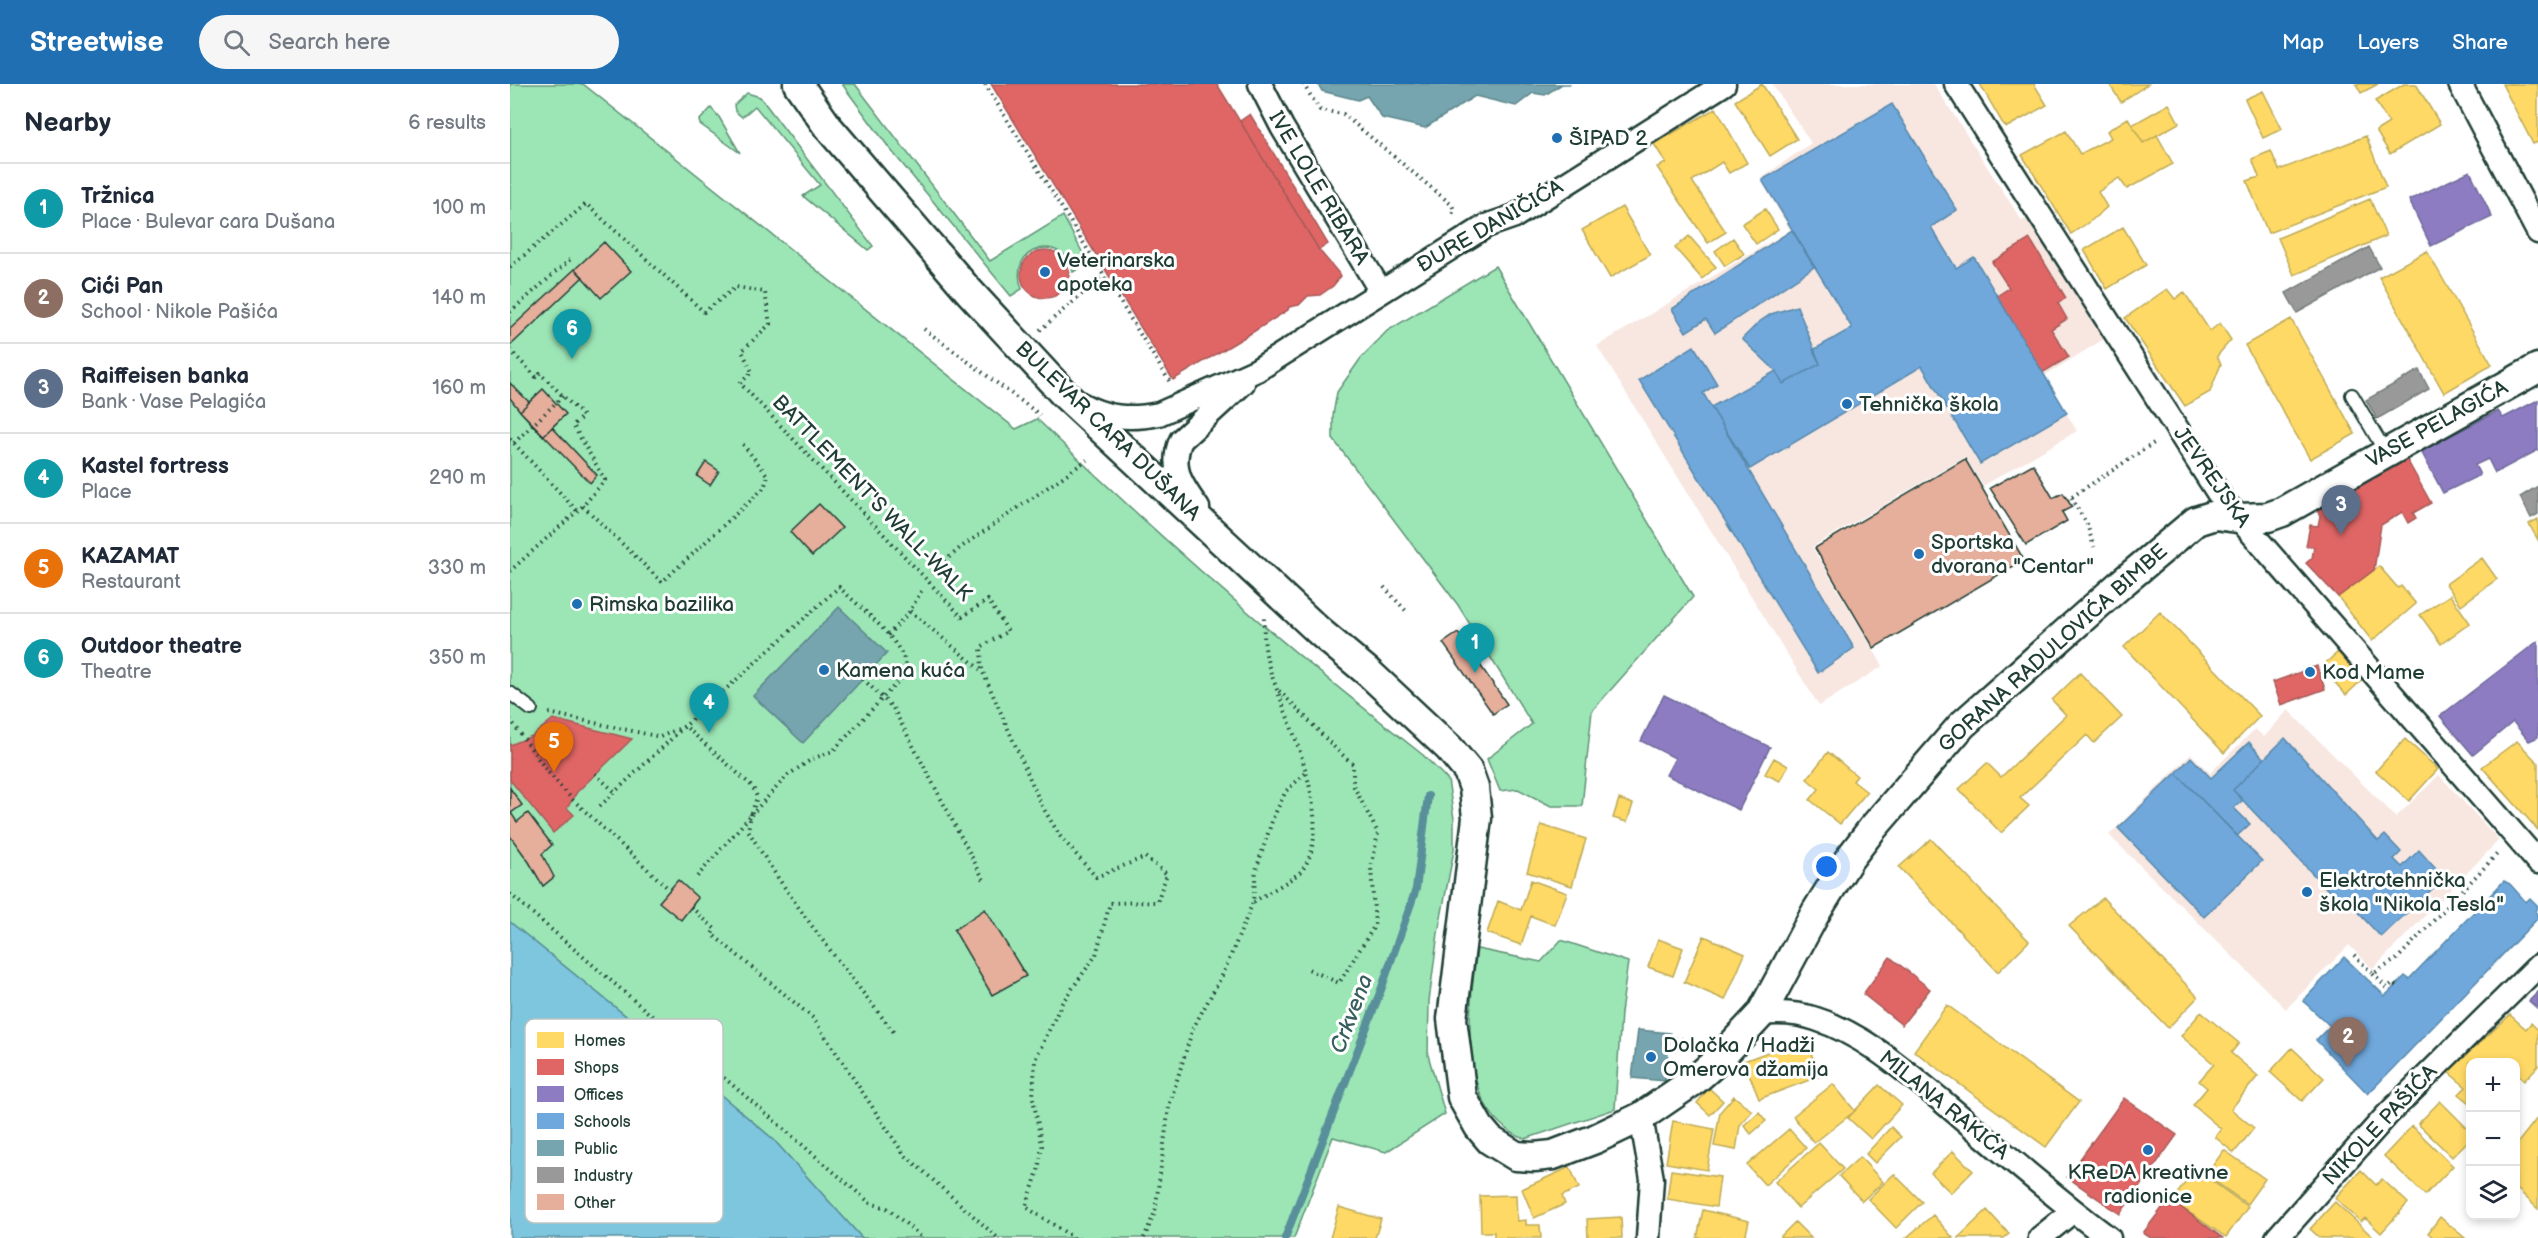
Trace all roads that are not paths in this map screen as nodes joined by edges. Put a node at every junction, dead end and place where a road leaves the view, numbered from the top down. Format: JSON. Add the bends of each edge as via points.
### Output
{"nodes":[{"id":1,"x":798,"y":84,"type":"edge"},
{"id":2,"x":1260,"y":84,"type":"edge"},
{"id":3,"x":1724,"y":84,"type":"edge"},
{"id":4,"x":1956,"y":84,"type":"edge"},
{"id":5,"x":2460,"y":84,"type":"edge"},
{"id":6,"x":2538,"y":232,"type":"edge"},
{"id":7,"x":1380,"y":290,"type":"junction"},
{"id":8,"x":2538,"y":368,"type":"edge"},
{"id":9,"x":1257,"y":370,"type":"junction"},
{"id":10,"x":1064,"y":394,"type":"junction"},
{"id":11,"x":2352,"y":395,"type":"dead end"},
{"id":12,"x":2386,"y":453,"type":"junction"},
{"id":13,"x":2237,"y":518,"type":"junction"},
{"id":14,"x":1219,"y":538,"type":"junction"},
{"id":15,"x":510,"y":693,"type":"edge"},
{"id":16,"x":531,"y":709,"type":"road end"},
{"id":17,"x":1449,"y":748,"type":"joint"},
{"id":18,"x":2538,"y":862,"type":"edge"},
{"id":19,"x":2538,"y":966,"type":"edge"},
{"id":20,"x":1761,"y":1014,"type":"junction"},
{"id":21,"x":1641,"y":1117,"type":"junction"},
{"id":22,"x":2073,"y":1212,"type":"junction"},
{"id":23,"x":1648,"y":1238,"type":"edge"},
{"id":24,"x":2040,"y":1238,"type":"edge"},
{"id":25,"x":2109,"y":1238,"type":"edge"},
{"id":26,"x":2277,"y":1238,"type":"edge"}],
"edges":[{"from":1,"to":10,"type":"street","name":"BULEVAR CARA DUŠANA","via":[[834,134],[967,289]]},
{"from":2,"to":7,"type":"street","name":"IVE LOLE RIBARA"},
{"from":3,"to":7,"type":"street","name":"ĐURE DANIČIĆA","via":[[1515,216],[1486,226]]},
{"from":4,"to":13,"type":"street","name":"JEVREJSKA"},
{"from":5,"to":6,"type":"street"},
{"from":7,"to":9,"type":"street","name":"ĐURE DANIČIĆA"},
{"from":8,"to":12,"type":"street","name":"VASE PELAGIĆA"},
{"from":9,"to":10,"type":"street","name":"ĐURE DANIČIĆA","via":[[1144,417],[1097,413]]},
{"from":9,"to":14,"type":"street","name":"ĐURE DANIČIĆA","via":[[1181,440],[1176,452],[1177,476]]},
{"from":10,"to":14,"type":"street","name":"BULEVAR CARA DUŠANA"},
{"from":11,"to":12,"type":"lane"},
{"from":12,"to":13,"type":"street","name":"VASE PELAGIĆA","via":[[2282,512],[2268,517]]},
{"from":13,"to":18,"type":"street","name":"JEVREJSKA"},
{"from":13,"to":20,"type":"street","name":"GORANA RADULOVIĆA BIMBE","via":[[2215,515],[2196,521],[1962,725],[1849,859]]},
{"from":14,"to":17,"type":"street","name":"BULEVAR CARA DUŠANA"},
{"from":15,"to":16,"type":"lane"},
{"from":17,"to":21,"type":"street","name":"GORANA RADULOVIĆA BIMBE","via":[[1468,771],[1477,818],[1452,1019],[1462,1097],[1490,1140],[1516,1156],[1553,1155]]},
{"from":19,"to":26,"type":"street","name":"NIKOLE PAŠIĆA","via":[[2387,1115]]},
{"from":20,"to":21,"type":"street","name":"GORANA RADULOVIĆA BIMBE","via":[[1695,1080]]},
{"from":20,"to":22,"type":"street","name":"MILANA RAKIĆA","via":[[1814,1018],[1860,1040],[1921,1084]]},
{"from":21,"to":23,"type":"street","via":[[1652,1179]]},
{"from":22,"to":24,"type":"street"},
{"from":22,"to":25,"type":"street","name":"MILANA RAKIĆA"}]}
